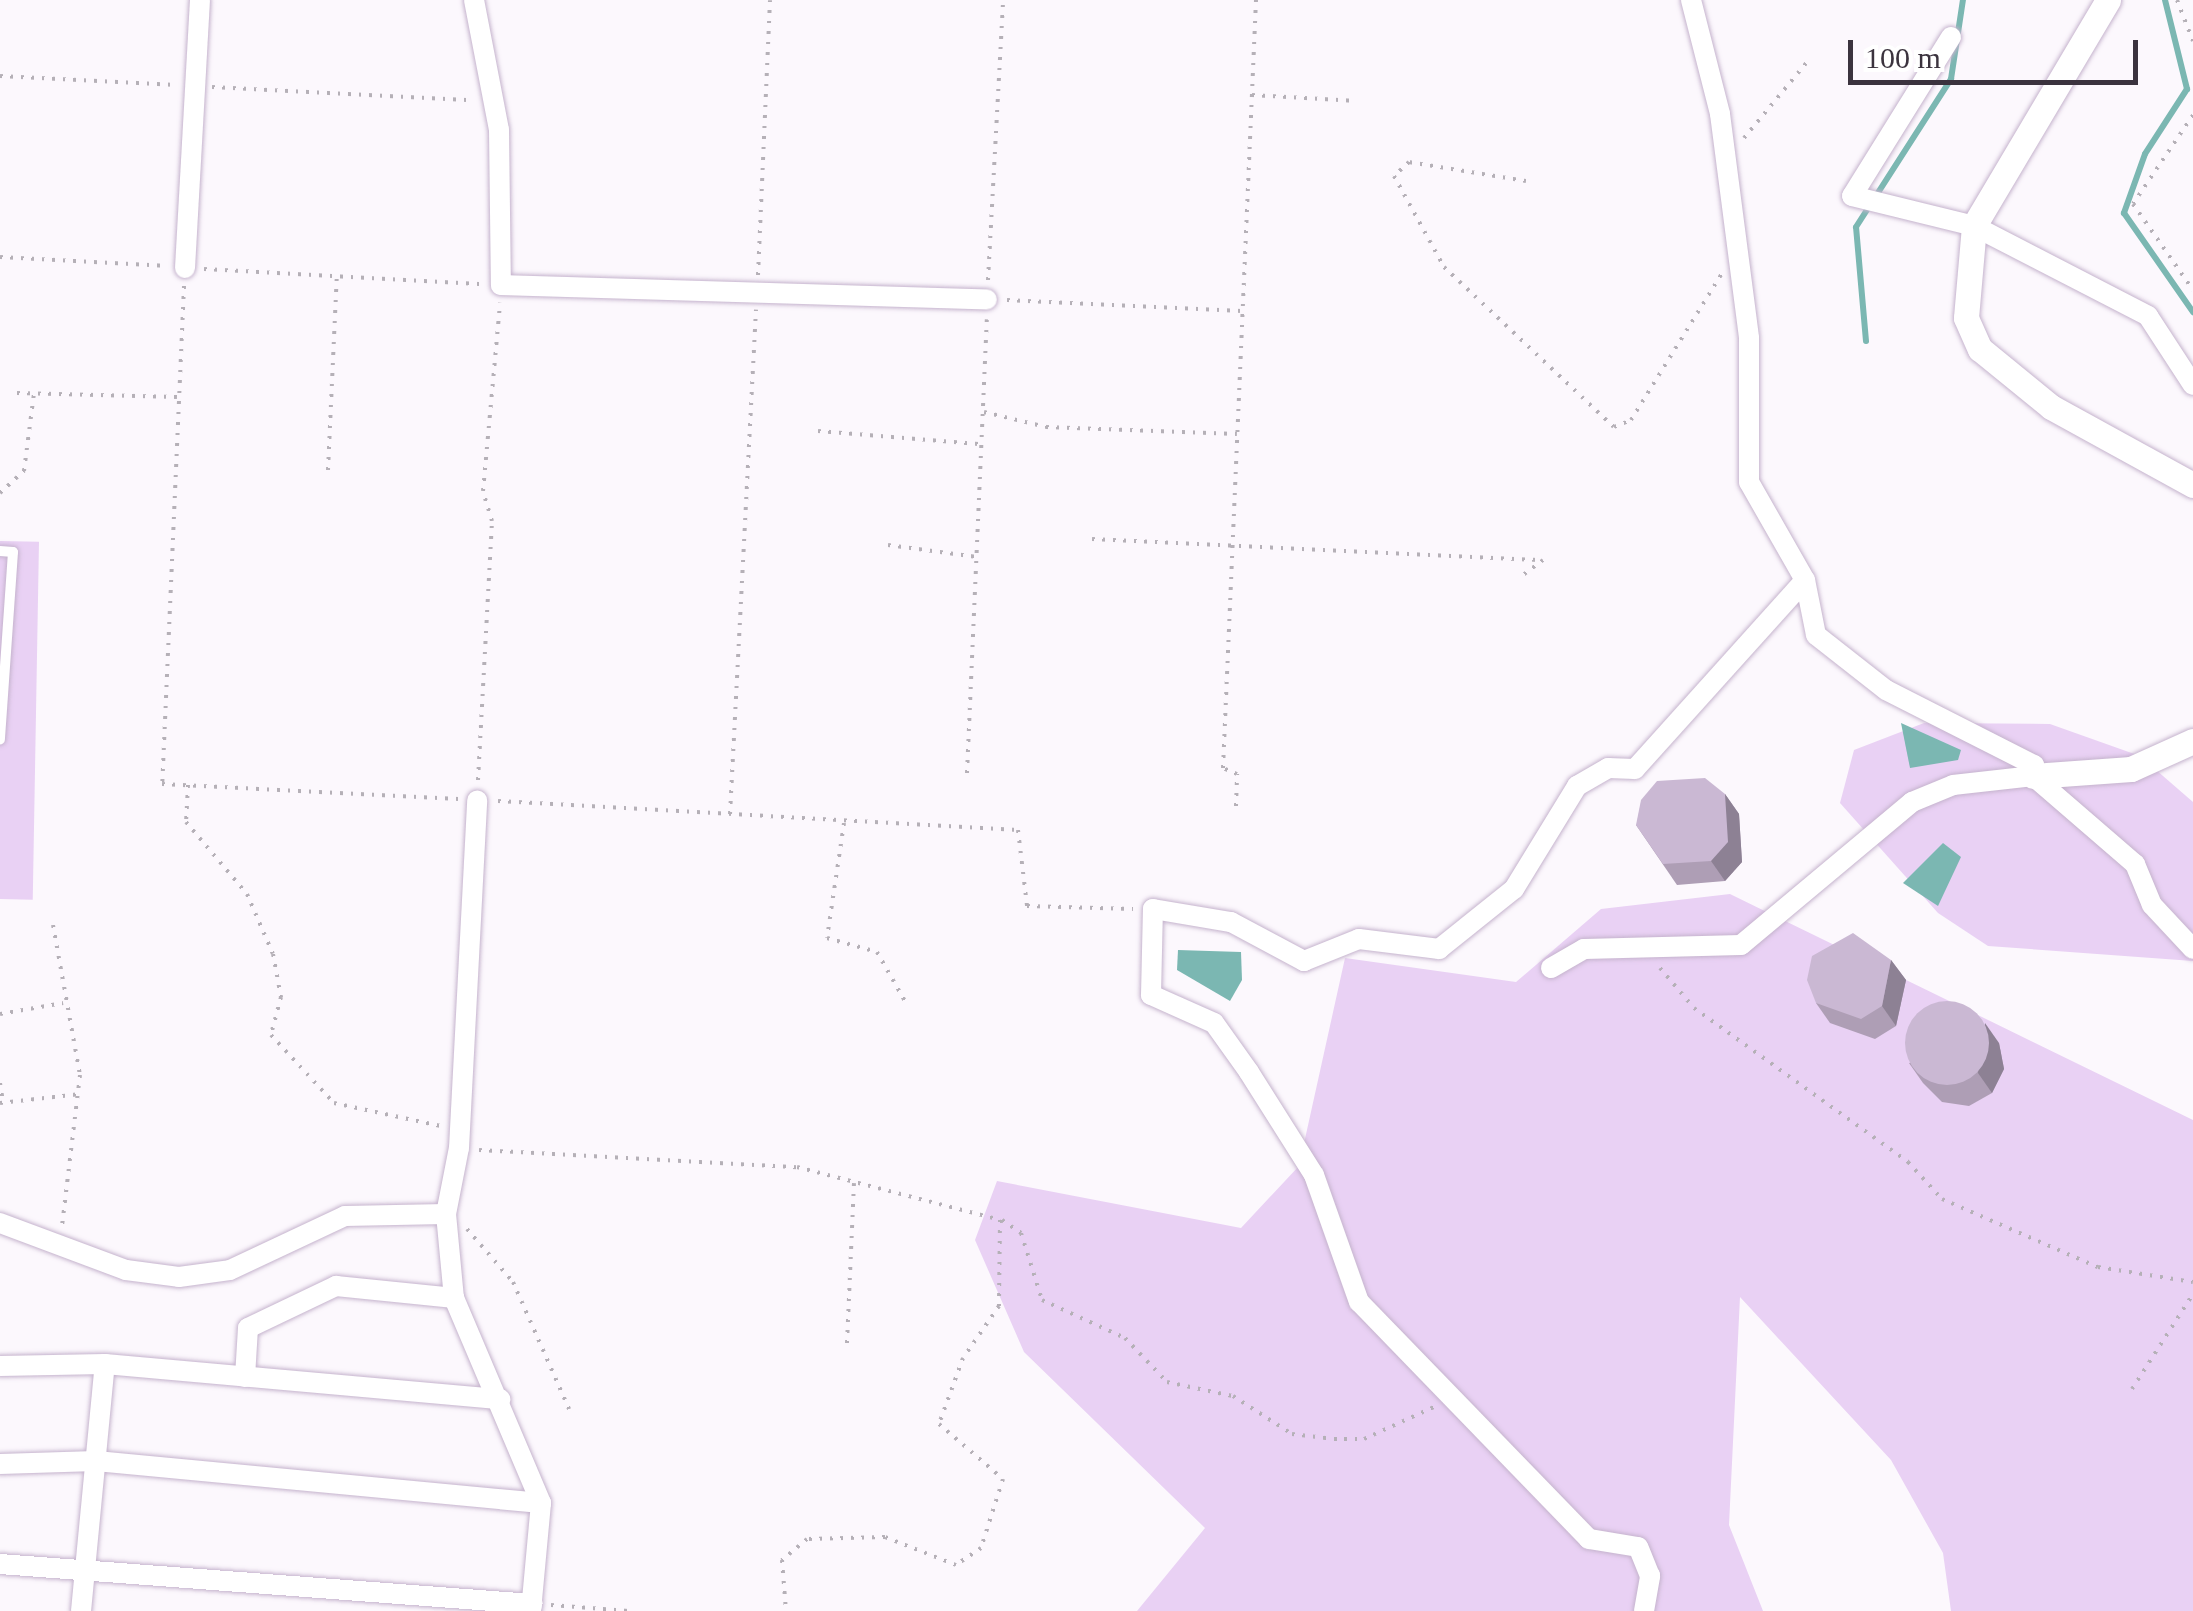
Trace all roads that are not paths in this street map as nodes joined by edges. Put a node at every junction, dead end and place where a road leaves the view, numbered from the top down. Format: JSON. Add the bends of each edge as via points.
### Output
{"nodes":[{"id":1,"x":200,"y":0,"type":"edge"},
{"id":2,"x":474,"y":0,"type":"edge"},
{"id":3,"x":1691,"y":0,"type":"edge"},
{"id":4,"x":2108,"y":0,"type":"edge"},
{"id":5,"x":1951,"y":37,"type":"dead end"},
{"id":6,"x":1974,"y":226,"type":"junction"},
{"id":7,"x":184,"y":268,"type":"road end"},
{"id":8,"x":988,"y":298,"type":"road end"},
{"id":9,"x":2193,"y":385,"type":"edge"},
{"id":10,"x":2193,"y":484,"type":"edge"},
{"id":11,"x":0,"y":551,"type":"edge"},
{"id":12,"x":1805,"y":580,"type":"junction"},
{"id":13,"x":0,"y":740,"type":"edge"},
{"id":14,"x":2193,"y":741,"type":"edge"},
{"id":15,"x":2034,"y":776,"type":"junction"},
{"id":16,"x":477,"y":800,"type":"road end"},
{"id":17,"x":2193,"y":949,"type":"edge"},
{"id":18,"x":1550,"y":968,"type":"dead end"},
{"id":19,"x":450,"y":1220,"type":"junction"},
{"id":20,"x":0,"y":1223,"type":"edge"},
{"id":21,"x":454,"y":1298,"type":"junction"},
{"id":22,"x":104,"y":1364,"type":"junction"},
{"id":23,"x":0,"y":1366,"type":"edge"},
{"id":24,"x":245,"y":1378,"type":"junction"},
{"id":25,"x":500,"y":1399,"type":"junction"},
{"id":26,"x":96,"y":1461,"type":"junction"},
{"id":27,"x":0,"y":1464,"type":"edge"},
{"id":28,"x":541,"y":1504,"type":"junction"},
{"id":29,"x":0,"y":1564,"type":"edge"},
{"id":30,"x":86,"y":1564,"type":"junction"},
{"id":31,"x":538,"y":1606,"type":"edge"},
{"id":32,"x":80,"y":1611,"type":"edge"},
{"id":33,"x":1644,"y":1611,"type":"edge"}],
"edges":[{"from":1,"to":7,"type":"street"},
{"from":2,"to":8,"type":"street","via":[[496,101],[501,285]]},
{"from":3,"to":12,"type":"street","via":[[1724,154],[1752,371],[1749,482]]},
{"from":4,"to":6,"type":"street"},
{"from":5,"to":6,"type":"street","via":[[1864,198]]},
{"from":6,"to":9,"type":"street","via":[[2148,316]]},
{"from":6,"to":10,"type":"street","via":[[1966,318],[1980,349],[2051,407]]},
{"from":11,"to":13,"type":"lane","via":[[13,552]]},
{"from":12,"to":15,"type":"street","via":[[1816,635],[1831,651],[2034,764]]},
{"from":12,"to":33,"type":"street","via":[[1635,769],[1608,768],[1577,786],[1514,889],[1439,949],[1359,939],[1304,961],[1231,922],[1153,909],[1151,994],[1214,1022],[1314,1176],[1359,1302],[1589,1538],[1638,1547],[1650,1576]]},
{"from":14,"to":15,"type":"street","via":[[2132,770]]},
{"from":15,"to":17,"type":"street","via":[[2134,864],[2152,904]]},
{"from":15,"to":18,"type":"street","via":[[1953,785],[1912,802],[1741,945],[1584,949]]},
{"from":16,"to":19,"type":"street"},
{"from":19,"to":20,"type":"street","via":[[345,1216],[208,1276],[126,1270]]},
{"from":19,"to":21,"type":"street"},
{"from":21,"to":24,"type":"street","via":[[336,1286],[248,1328]]},
{"from":21,"to":25,"type":"street"},
{"from":22,"to":23,"type":"street"},
{"from":22,"to":24,"type":"street"},
{"from":22,"to":26,"type":"street"},
{"from":24,"to":25,"type":"street"},
{"from":25,"to":28,"type":"street"},
{"from":26,"to":27,"type":"street"},
{"from":26,"to":28,"type":"street"},
{"from":26,"to":30,"type":"street"},
{"from":28,"to":31,"type":"street"},
{"from":29,"to":30,"type":"street"},
{"from":30,"to":31,"type":"street"},
{"from":30,"to":32,"type":"street"}]}
